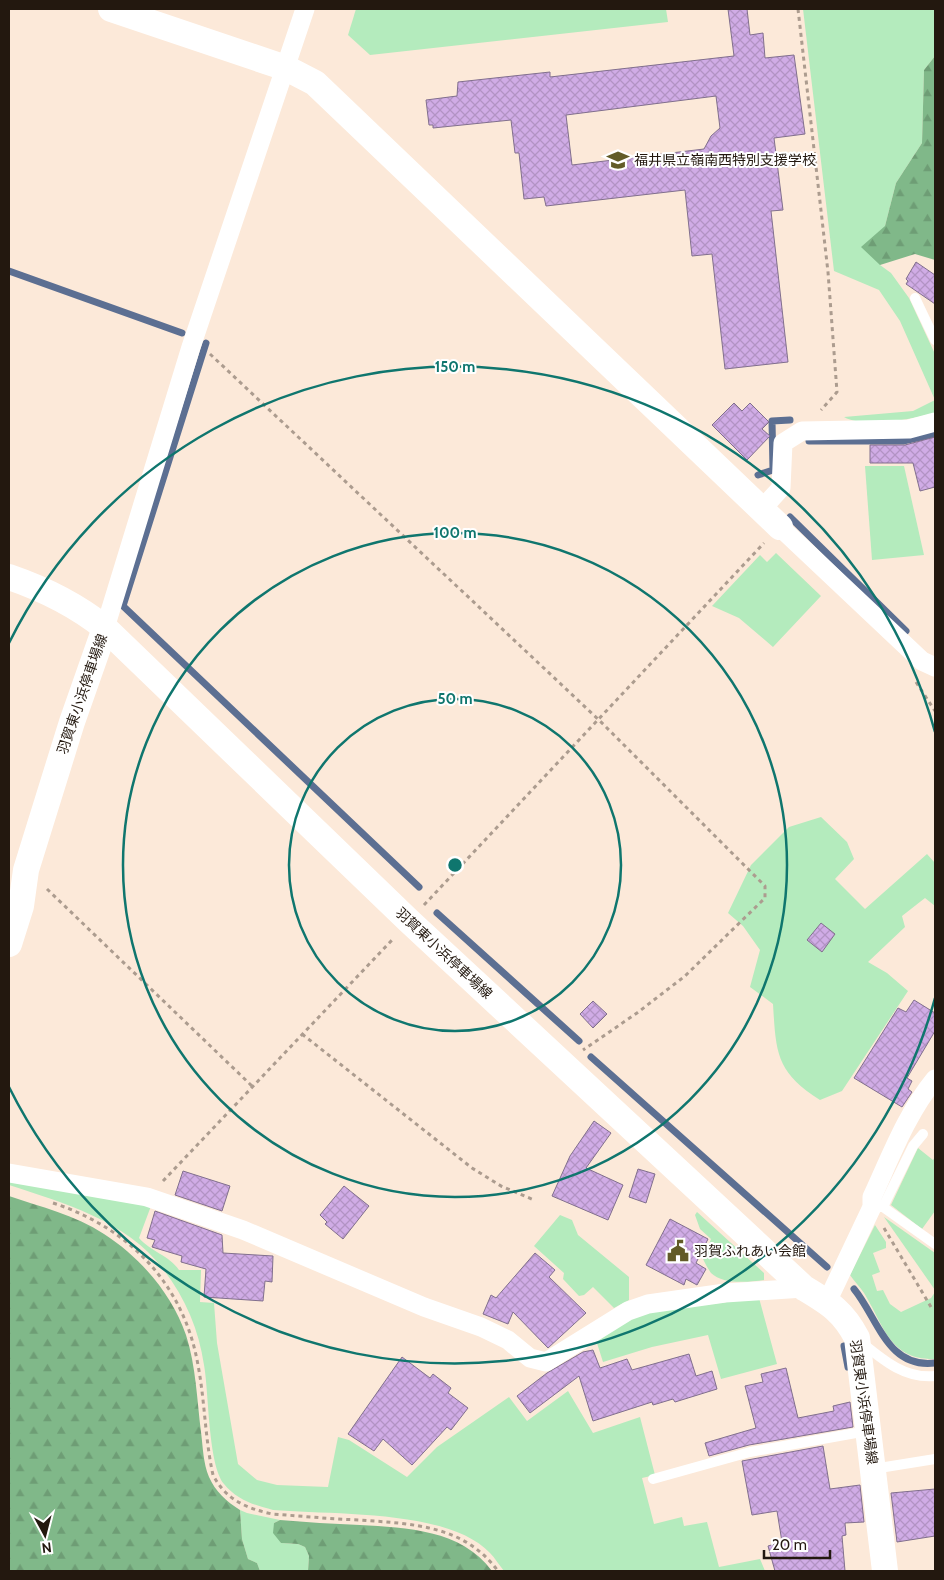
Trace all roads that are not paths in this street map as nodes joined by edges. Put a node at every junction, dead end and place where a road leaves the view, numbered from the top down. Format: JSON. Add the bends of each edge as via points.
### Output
{"nodes":[{"id":1,"x":111,"y":9,"type":"edge"},
{"id":2,"x":305,"y":9,"type":"edge"},
{"id":3,"x":286,"y":68,"type":"junction"},
{"id":4,"x":915,"y":298,"type":"dead end"},
{"id":5,"x":935,"y":340,"type":"edge"},
{"id":6,"x":935,"y":422,"type":"edge"},
{"id":7,"x":771,"y":518,"type":"junction"},
{"id":8,"x":9,"y":577,"type":"edge"},
{"id":9,"x":104,"y":628,"type":"junction"},
{"id":10,"x":935,"y":667,"type":"edge"},
{"id":11,"x":9,"y":944,"type":"edge"},
{"id":12,"x":935,"y":1079,"type":"edge"},
{"id":13,"x":923,"y":1134,"type":"dead end"},
{"id":14,"x":9,"y":1173,"type":"edge"},
{"id":15,"x":874,"y":1209,"type":"junction"},
{"id":16,"x":935,"y":1244,"type":"edge"},
{"id":17,"x":804,"y":1288,"type":"junction"},
{"id":18,"x":827,"y":1302,"type":"junction"},
{"id":19,"x":856,"y":1338,"type":"junction"},
{"id":20,"x":935,"y":1376,"type":"edge"},
{"id":21,"x":868,"y":1431,"type":"junction"},
{"id":22,"x":935,"y":1459,"type":"edge"},
{"id":23,"x":873,"y":1469,"type":"junction"},
{"id":24,"x":653,"y":1479,"type":"dead end"},
{"id":25,"x":885,"y":1571,"type":"edge"}],
"edges":[{"from":1,"to":3,"type":"main road"},
{"from":2,"to":3,"type":"street"},
{"from":3,"to":7,"type":"main road","via":[[315,83]]},
{"from":3,"to":9,"type":"street","via":[[190,347]]},
{"from":4,"to":5,"type":"lane"},
{"from":6,"to":7,"type":"street","via":[[909,429],[802,431],[783,443],[781,488]]},
{"from":7,"to":10,"type":"street","via":[[922,661]]},
{"from":8,"to":9,"type":"main road","via":[[58,596]]},
{"from":9,"to":11,"type":"main road","name":"羽賀東小浜停車場線","via":[[26,870],[21,906]]},
{"from":9,"to":17,"type":"main road","name":"羽賀東小浜停車場線","via":[[409,921]]},
{"from":12,"to":15,"type":"street","via":[[902,1132],[872,1196]]},
{"from":13,"to":15,"type":"lane"},
{"from":14,"to":17,"type":"street","via":[[147,1196],[243,1230],[424,1307],[481,1327],[508,1340],[530,1358],[546,1362],[628,1311],[648,1304],[725,1292]]},
{"from":15,"to":16,"type":"lane"},
{"from":15,"to":18,"type":"street"},
{"from":17,"to":18,"type":"main road","name":"羽賀東小浜停車場線"},
{"from":18,"to":19,"type":"main road","name":"羽賀東小浜停車場線","via":[[847,1320]]},
{"from":19,"to":20,"type":"lane","via":[[891,1366],[908,1373]]},
{"from":19,"to":21,"type":"main road","name":"羽賀東小浜停車場線"},
{"from":21,"to":23,"type":"main road","name":"羽賀東小浜停車場線"},
{"from":21,"to":24,"type":"lane","via":[[750,1452]]},
{"from":22,"to":23,"type":"lane"},
{"from":23,"to":25,"type":"main road","name":"羽賀東小浜停車場線"}]}
